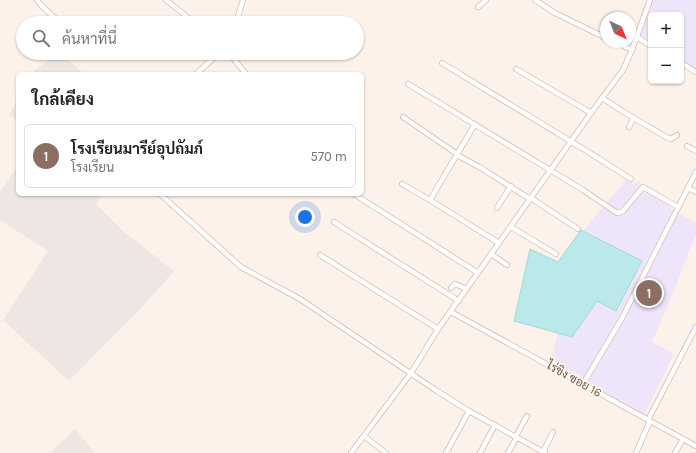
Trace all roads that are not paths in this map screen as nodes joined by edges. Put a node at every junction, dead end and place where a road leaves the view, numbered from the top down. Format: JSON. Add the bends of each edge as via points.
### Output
{"nodes":[{"id":1,"x":37,"y":0,"type":"edge"},
{"id":2,"x":166,"y":0,"type":"edge"},
{"id":3,"x":244,"y":0,"type":"edge"},
{"id":4,"x":486,"y":0,"type":"edge"},
{"id":5,"x":537,"y":0,"type":"edge"},
{"id":6,"x":650,"y":0,"type":"edge"},
{"id":7,"x":478,"y":7,"type":"dead end"},
{"id":8,"x":53,"y":16,"type":"edge"},
{"id":9,"x":186,"y":16,"type":"edge"},
{"id":10,"x":238,"y":16,"type":"edge"},
{"id":11,"x":600,"y":35,"type":"edge"},
{"id":12,"x":637,"y":37,"type":"junction"},
{"id":13,"x":648,"y":44,"type":"edge"},
{"id":14,"x":628,"y":48,"type":"edge"},
{"id":15,"x":632,"y":50,"type":"junction"},
{"id":16,"x":211,"y":60,"type":"edge"},
{"id":17,"x":235,"y":60,"type":"edge"},
{"id":18,"x":442,"y":63,"type":"dead end"},
{"id":19,"x":684,"y":65,"type":"edge"},
{"id":20,"x":516,"y":69,"type":"dead end"},
{"id":21,"x":198,"y":72,"type":"edge"},
{"id":22,"x":244,"y":72,"type":"edge"},
{"id":23,"x":696,"y":72,"type":"edge"},
{"id":24,"x":408,"y":84,"type":"dead end"},
{"id":25,"x":602,"y":98,"type":"junction"},
{"id":26,"x":592,"y":112,"type":"junction"},
{"id":27,"x":403,"y":117,"type":"dead end"},
{"id":28,"x":632,"y":117,"type":"junction"},
{"id":29,"x":475,"y":124,"type":"junction"},
{"id":30,"x":629,"y":127,"type":"dead end"},
{"id":31,"x":677,"y":135,"type":"dead end"},
{"id":32,"x":572,"y":142,"type":"junction"},
{"id":33,"x":687,"y":146,"type":"dead end"},
{"id":34,"x":696,"y":152,"type":"edge"},
{"id":35,"x":457,"y":155,"type":"junction"},
{"id":36,"x":550,"y":171,"type":"junction"},
{"id":37,"x":695,"y":176,"type":"edge"},
{"id":38,"x":631,"y":179,"type":"dead end"},
{"id":39,"x":402,"y":184,"type":"dead end"},
{"id":40,"x":511,"y":186,"type":"junction"},
{"id":41,"x":688,"y":188,"type":"junction"},
{"id":42,"x":696,"y":192,"type":"edge"},
{"id":43,"x":162,"y":196,"type":"edge"},
{"id":44,"x":357,"y":196,"type":"edge"},
{"id":45,"x":530,"y":199,"type":"junction"},
{"id":46,"x":430,"y":200,"type":"junction"},
{"id":47,"x":678,"y":207,"type":"junction"},
{"id":48,"x":498,"y":208,"type":"dead end"},
{"id":49,"x":334,"y":222,"type":"dead end"},
{"id":50,"x":511,"y":227,"type":"junction"},
{"id":51,"x":578,"y":229,"type":"dead end"},
{"id":52,"x":499,"y":243,"type":"junction"},
{"id":53,"x":491,"y":254,"type":"junction"},
{"id":54,"x":556,"y":254,"type":"dead end"},
{"id":55,"x":320,"y":255,"type":"dead end"},
{"id":56,"x":507,"y":264,"type":"dead end"},
{"id":57,"x":478,"y":273,"type":"junction"},
{"id":58,"x":451,"y":288,"type":"dead end"},
{"id":59,"x":467,"y":289,"type":"junction"},
{"id":60,"x":459,"y":301,"type":"junction"},
{"id":61,"x":451,"y":312,"type":"junction"},
{"id":62,"x":696,"y":327,"type":"edge"},
{"id":63,"x":438,"y":329,"type":"junction"},
{"id":64,"x":411,"y":373,"type":"junction"},
{"id":65,"x":583,"y":384,"type":"junction"},
{"id":66,"x":469,"y":411,"type":"junction"},
{"id":67,"x":527,"y":416,"type":"dead end"},
{"id":68,"x":649,"y":421,"type":"junction"},
{"id":69,"x":495,"y":425,"type":"junction"},
{"id":70,"x":553,"y":432,"type":"dead end"},
{"id":71,"x":364,"y":436,"type":"junction"},
{"id":72,"x":516,"y":437,"type":"junction"},
{"id":73,"x":683,"y":439,"type":"junction"},
{"id":74,"x":696,"y":446,"type":"edge"},
{"id":75,"x":542,"y":452,"type":"edge"},
{"id":76,"x":351,"y":453,"type":"edge"},
{"id":77,"x":386,"y":453,"type":"edge"},
{"id":78,"x":446,"y":453,"type":"edge"},
{"id":79,"x":480,"y":453,"type":"edge"},
{"id":80,"x":508,"y":453,"type":"edge"},
{"id":81,"x":636,"y":453,"type":"edge"},
{"id":82,"x":675,"y":453,"type":"edge"}],
"edges":[{"from":1,"to":8,"type":"street"},
{"from":2,"to":9,"type":"street"},
{"from":3,"to":10,"type":"street"},
{"from":4,"to":7,"type":"street"},
{"from":5,"to":11,"type":"street","via":[[555,13]]},
{"from":6,"to":12,"type":"street"},
{"from":12,"to":13,"type":"street"},
{"from":12,"to":15,"type":"street"},
{"from":14,"to":15,"type":"street"},
{"from":15,"to":25,"type":"street","via":[[623,70]]},
{"from":16,"to":21,"type":"street"},
{"from":17,"to":22,"type":"street"},
{"from":18,"to":32,"type":"street"},
{"from":19,"to":23,"type":"street"},
{"from":20,"to":26,"type":"street"},
{"from":24,"to":29,"type":"street"},
{"from":25,"to":26,"type":"street"},
{"from":25,"to":28,"type":"street"},
{"from":26,"to":32,"type":"street"},
{"from":27,"to":35,"type":"street"},
{"from":28,"to":30,"type":"street"},
{"from":28,"to":31,"type":"street","via":[[668,138]]},
{"from":29,"to":35,"type":"street"},
{"from":29,"to":36,"type":"street"},
{"from":32,"to":36,"type":"street"},
{"from":32,"to":38,"type":"street"},
{"from":33,"to":34,"type":"street"},
{"from":35,"to":40,"type":"street"},
{"from":35,"to":46,"type":"street"},
{"from":36,"to":45,"type":"street"},
{"from":36,"to":47,"type":"street","via":[[617,213],[623,211],[643,187]]},
{"from":37,"to":41,"type":"street"},
{"from":39,"to":46,"type":"street"},
{"from":40,"to":45,"type":"street"},
{"from":40,"to":48,"type":"street"},
{"from":41,"to":42,"type":"street"},
{"from":41,"to":47,"type":"street"},
{"from":43,"to":64,"type":"street","via":[[241,267],[300,299]]},
{"from":44,"to":57,"type":"street"},
{"from":45,"to":50,"type":"street"},
{"from":45,"to":51,"type":"street"},
{"from":46,"to":52,"type":"street"},
{"from":47,"to":65,"type":"street","via":[[621,320]]},
{"from":49,"to":60,"type":"street"},
{"from":50,"to":52,"type":"street"},
{"from":50,"to":54,"type":"street"},
{"from":52,"to":53,"type":"street"},
{"from":53,"to":56,"type":"street"},
{"from":53,"to":57,"type":"street"},
{"from":55,"to":63,"type":"street"},
{"from":57,"to":59,"type":"street"},
{"from":58,"to":59,"type":"street","via":[[455,284]]},
{"from":59,"to":60,"type":"street"},
{"from":60,"to":61,"type":"street"},
{"from":61,"to":63,"type":"street"},
{"from":61,"to":65,"type":"street","name":"ไร่ขิง ซอย 16"},
{"from":62,"to":68,"type":"street"},
{"from":63,"to":64,"type":"street"},
{"from":64,"to":66,"type":"street"},
{"from":64,"to":71,"type":"street"},
{"from":65,"to":68,"type":"street","name":"ไร่ขิง ซอย 16"},
{"from":66,"to":69,"type":"street"},
{"from":66,"to":78,"type":"street"},
{"from":67,"to":72,"type":"street"},
{"from":68,"to":73,"type":"street","name":"ไร่ขิง ซอย 16"},
{"from":68,"to":81,"type":"street"},
{"from":69,"to":72,"type":"street"},
{"from":69,"to":79,"type":"street"},
{"from":70,"to":75,"type":"street"},
{"from":71,"to":76,"type":"street"},
{"from":71,"to":77,"type":"street"},
{"from":72,"to":75,"type":"street"},
{"from":72,"to":80,"type":"street"},
{"from":73,"to":74,"type":"street","name":"ไร่ขิง ซอย 16"},
{"from":73,"to":82,"type":"street"}]}
